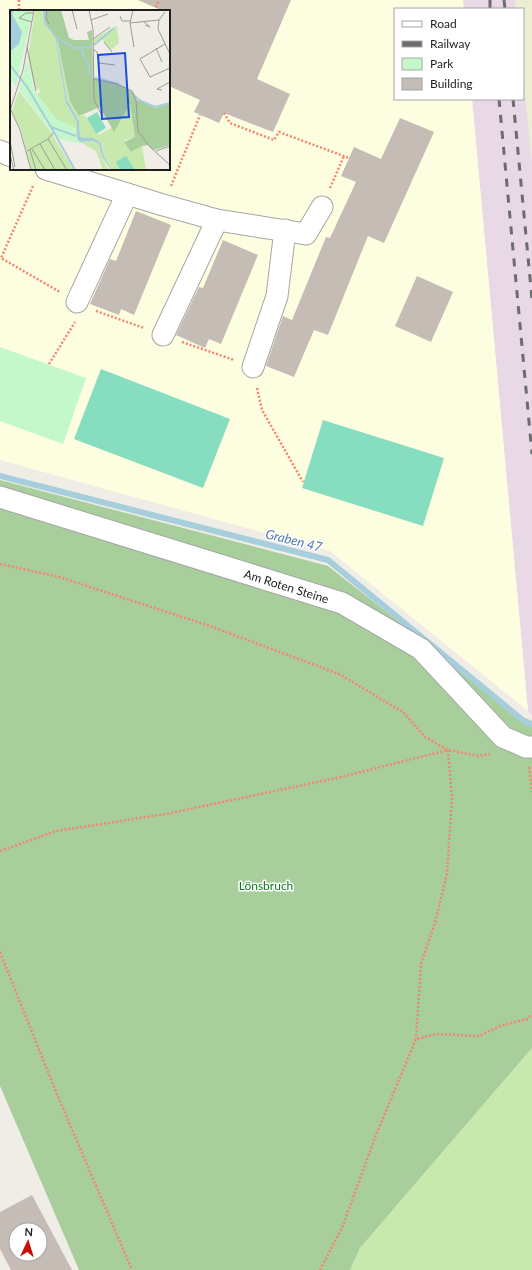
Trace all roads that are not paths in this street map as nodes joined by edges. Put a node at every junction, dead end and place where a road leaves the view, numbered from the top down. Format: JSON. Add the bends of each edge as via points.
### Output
{"nodes":[{"id":1,"x":0,"y":151,"type":"edge"},
{"id":2,"x":10,"y":156,"type":"edge"},
{"id":3,"x":40,"y":176,"type":"edge"},
{"id":4,"x":127,"y":194,"type":"junction"},
{"id":5,"x":322,"y":207,"type":"road end"},
{"id":6,"x":216,"y":220,"type":"junction"},
{"id":7,"x":285,"y":230,"type":"junction"},
{"id":8,"x":77,"y":310,"type":"road end"},
{"id":9,"x":163,"y":335,"type":"dead end"},
{"id":10,"x":253,"y":367,"type":"dead end"},
{"id":11,"x":0,"y":497,"type":"edge"},
{"id":12,"x":532,"y":747,"type":"edge"}],
"edges":[{"from":1,"to":2,"type":"street"},
{"from":3,"to":4,"type":"street"},
{"from":4,"to":6,"type":"street"},
{"from":4,"to":8,"type":"street"},
{"from":5,"to":7,"type":"street","via":[[306,234]]},
{"from":6,"to":7,"type":"street"},
{"from":6,"to":9,"type":"street"},
{"from":7,"to":10,"type":"street","via":[[277,296]]},
{"from":11,"to":12,"type":"street","name":"Am Roten Steine","via":[[342,603],[421,649],[503,737],[526,748]]}]}
